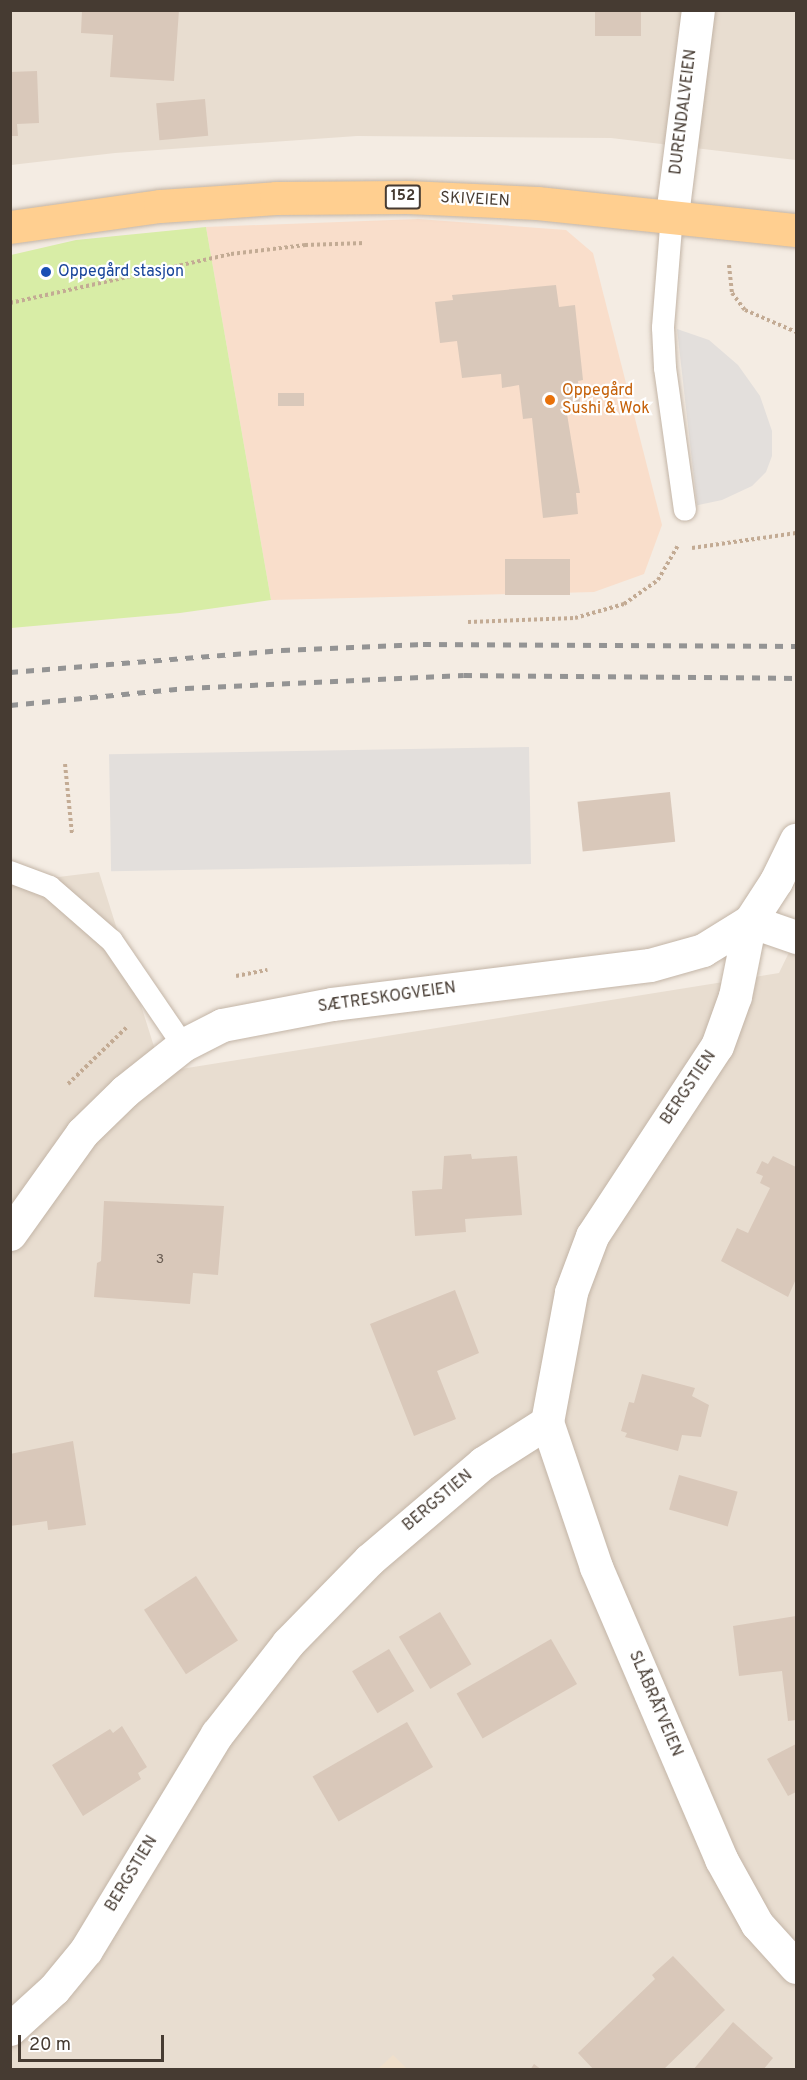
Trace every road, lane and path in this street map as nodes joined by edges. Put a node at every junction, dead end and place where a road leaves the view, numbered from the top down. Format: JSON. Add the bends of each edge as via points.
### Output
{"nodes":[{"id":1,"x":698,"y":10,"type":"edge"},
{"id":2,"x":672,"y":214,"type":"junction"},
{"id":3,"x":10,"y":227,"type":"edge"},
{"id":4,"x":796,"y":230,"type":"edge"},
{"id":5,"x":372,"y":242,"type":"dead end"},
{"id":6,"x":668,"y":259,"type":"junction"},
{"id":7,"x":10,"y":303,"type":"edge"},
{"id":8,"x":796,"y":332,"type":"edge"},
{"id":9,"x":685,"y":510,"type":"joint"},
{"id":10,"x":796,"y":533,"type":"edge"},
{"id":11,"x":676,"y":549,"type":"junction"},
{"id":12,"x":468,"y":622,"type":"dead end"},
{"id":13,"x":65,"y":764,"type":"dead end"},
{"id":14,"x":72,"y":834,"type":"dead end"},
{"id":15,"x":796,"y":840,"type":"edge"},
{"id":16,"x":10,"y":872,"type":"edge"},
{"id":17,"x":750,"y":921,"type":"junction"},
{"id":18,"x":796,"y":937,"type":"edge"},
{"id":19,"x":183,"y":1045,"type":"junction"},
{"id":20,"x":10,"y":1234,"type":"edge"},
{"id":21,"x":547,"y":1422,"type":"junction"},
{"id":22,"x":796,"y":1967,"type":"edge"},
{"id":23,"x":10,"y":2029,"type":"edge"}],
"edges":[{"from":1,"to":2,"type":"street","name":"DURENDALVEIEN"},
{"from":2,"to":3,"type":"main road","name":"SKIVEIEN","number":"152","via":[[407,197],[276,198],[160,206]]},
{"from":2,"to":4,"type":"main road","name":"SKIVEIEN","number":"152"},
{"from":2,"to":6,"type":"lane"},
{"from":5,"to":7,"type":"path","via":[[231,254]]},
{"from":6,"to":8,"type":"path","via":[[729,265],[732,293],[745,310]]},
{"from":6,"to":9,"type":"lane","via":[[665,368]]},
{"from":9,"to":11,"type":"path"},
{"from":10,"to":11,"type":"path"},
{"from":11,"to":12,"type":"path","via":[[658,580],[624,604],[575,618]]},
{"from":13,"to":14,"type":"path"},
{"from":15,"to":17,"type":"street","name":"SÆTRESKOGVEIEN","via":[[777,880]]},
{"from":16,"to":19,"type":"lane","via":[[50,887],[112,941]]},
{"from":17,"to":18,"type":"street"},
{"from":17,"to":19,"type":"street","name":"SÆTRESKOGVEIEN","via":[[703,950],[650,965],[332,1004],[222,1025]]},
{"from":17,"to":21,"type":"street","name":"BERGSTIEN","via":[[735,996],[717,1046],[592,1236],[571,1292]]},
{"from":19,"to":20,"type":"street","name":"SÆTRESKOGVEIEN","via":[[125,1091],[82,1133]]},
{"from":21,"to":22,"type":"street","name":"SLÅBRÅTVEIEN","via":[[596,1567],[721,1859],[757,1924]]},
{"from":21,"to":23,"type":"street","name":"BERGSTIEN","via":[[483,1463],[369,1560],[288,1643],[217,1734],[86,1950],[54,1989]]}]}
